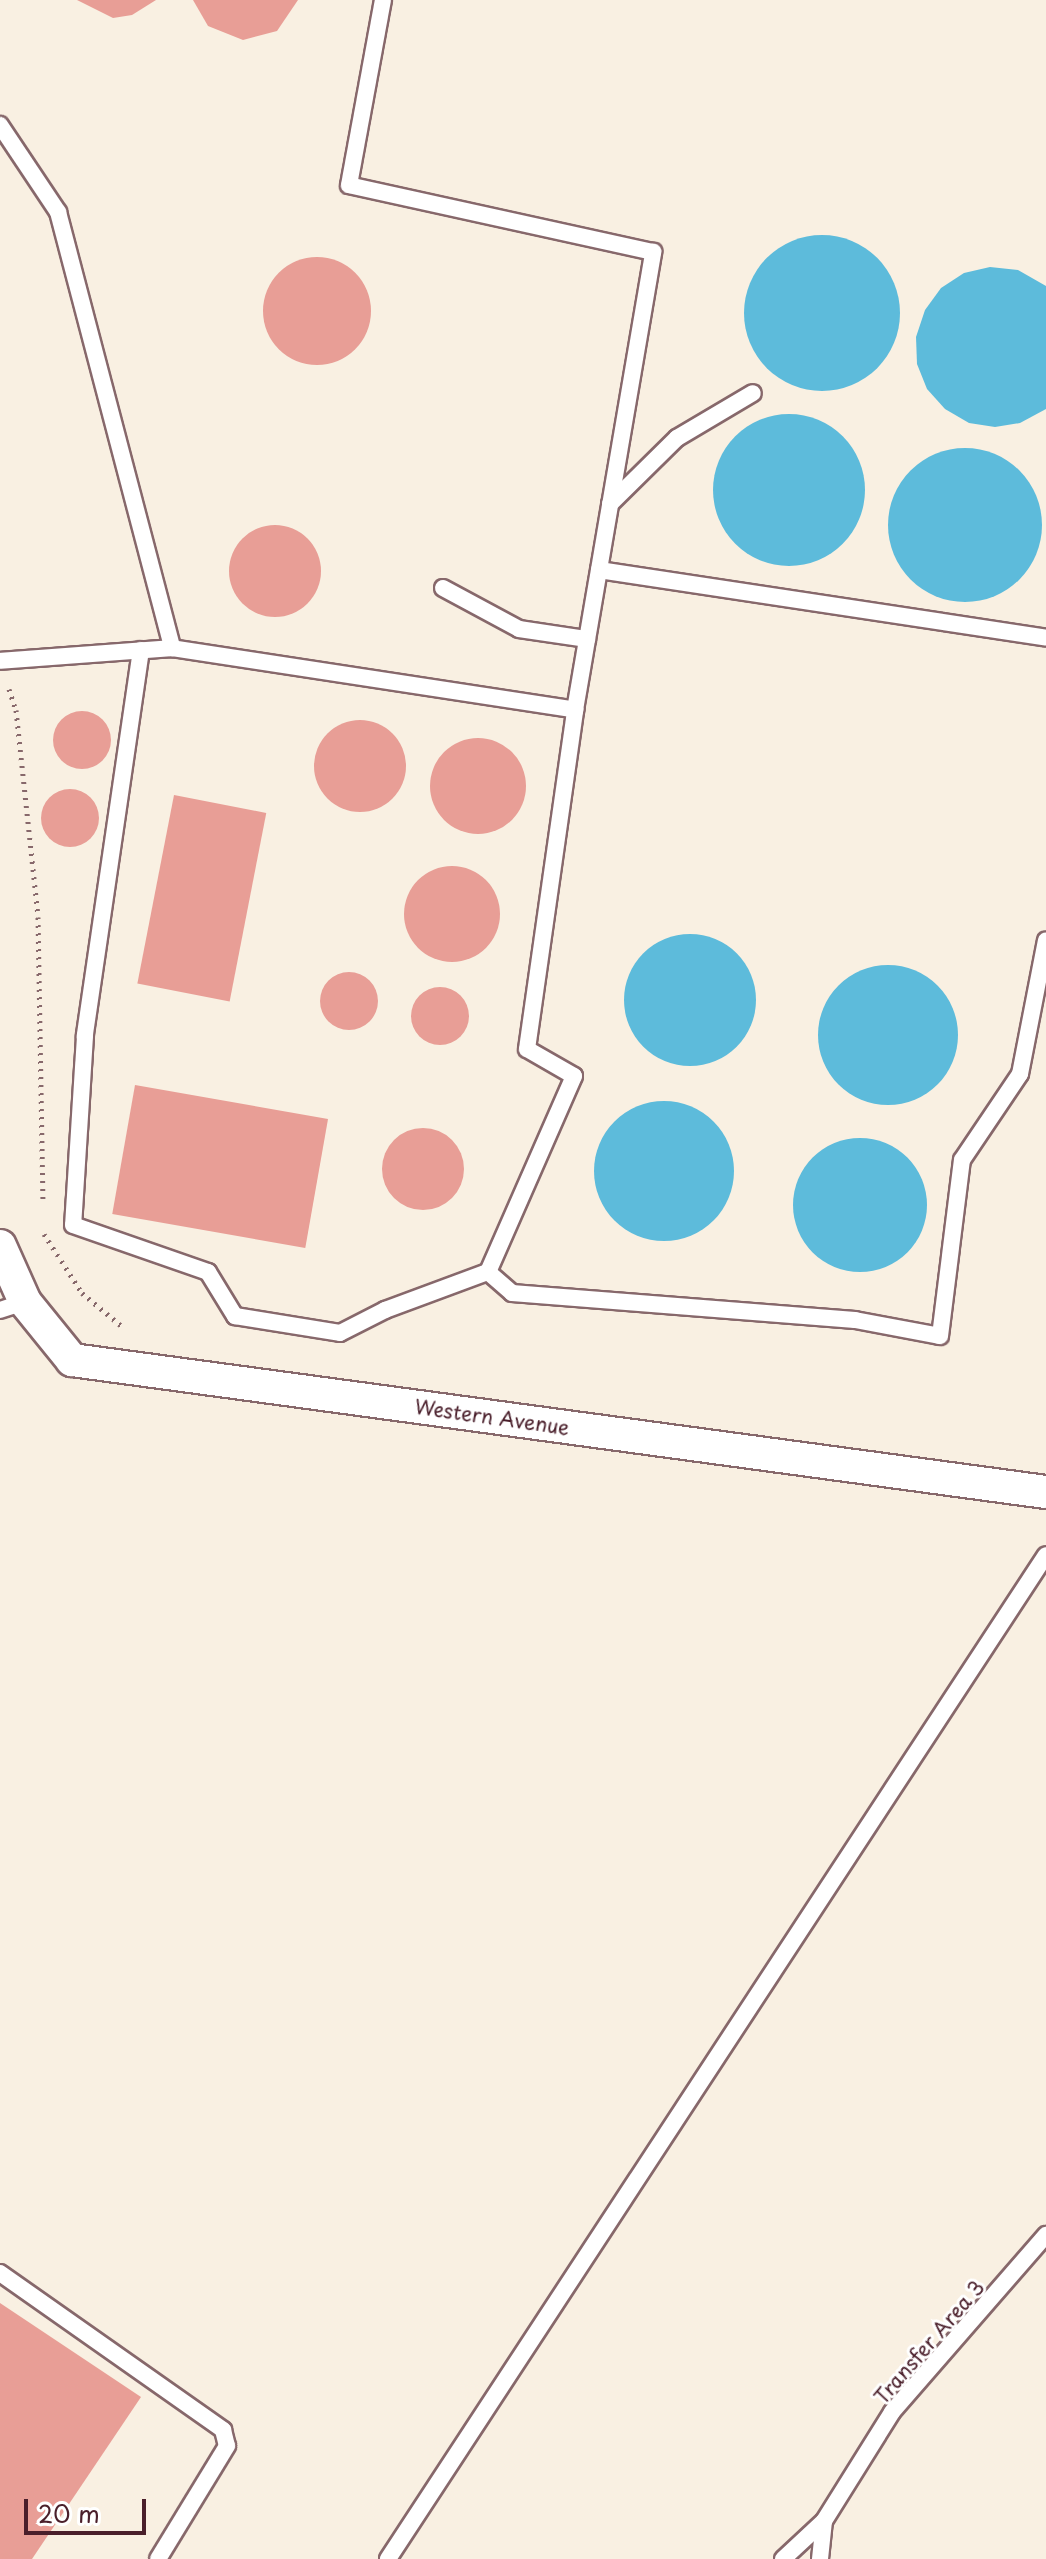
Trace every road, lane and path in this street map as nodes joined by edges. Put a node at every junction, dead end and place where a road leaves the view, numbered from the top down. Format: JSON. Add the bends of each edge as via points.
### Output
{"nodes":[{"id":1,"x":383,"y":0,"type":"edge"},
{"id":2,"x":0,"y":125,"type":"edge"},
{"id":3,"x":753,"y":393,"type":"dead end"},
{"id":4,"x":610,"y":504,"type":"junction"},
{"id":5,"x":599,"y":570,"type":"junction"},
{"id":6,"x":443,"y":588,"type":"dead end"},
{"id":7,"x":1046,"y":638,"type":"edge"},
{"id":8,"x":587,"y":639,"type":"junction"},
{"id":9,"x":172,"y":648,"type":"junction"},
{"id":10,"x":141,"y":650,"type":"junction"},
{"id":11,"x":0,"y":661,"type":"edge"},
{"id":12,"x":575,"y":710,"type":"junction"},
{"id":13,"x":1046,"y":940,"type":"edge"},
{"id":14,"x":43,"y":1210,"type":"dead end"},
{"id":15,"x":44,"y":1225,"type":"dead end"},
{"id":16,"x":0,"y":1246,"type":"edge"},
{"id":17,"x":488,"y":1272,"type":"junction"},
{"id":18,"x":13,"y":1306,"type":"edge"},
{"id":19,"x":134,"y":1331,"type":"dead end"},
{"id":20,"x":1046,"y":1492,"type":"edge"},
{"id":21,"x":1046,"y":1555,"type":"edge"},
{"id":22,"x":1046,"y":2235,"type":"edge"},
{"id":23,"x":0,"y":2273,"type":"edge"},
{"id":24,"x":824,"y":2521,"type":"junction"},
{"id":25,"x":158,"y":2559,"type":"edge"},
{"id":26,"x":388,"y":2559,"type":"edge"},
{"id":27,"x":783,"y":2559,"type":"edge"},
{"id":28,"x":820,"y":2559,"type":"edge"}],
"edges":[{"from":1,"to":4,"type":"lane","via":[[349,185],[653,252]]},
{"from":2,"to":9,"type":"lane","via":[[58,212]]},
{"from":3,"to":4,"type":"lane","via":[[677,438]]},
{"from":4,"to":5,"type":"lane"},
{"from":5,"to":7,"type":"lane"},
{"from":5,"to":8,"type":"lane"},
{"from":6,"to":8,"type":"lane","via":[[519,629]]},
{"from":8,"to":12,"type":"lane"},
{"from":9,"to":10,"type":"lane"},
{"from":9,"to":12,"type":"lane"},
{"from":10,"to":11,"type":"lane"},
{"from":10,"to":17,"type":"lane","via":[[85,1036],[73,1225],[208,1272],[235,1316],[340,1333],[385,1310]]},
{"from":11,"to":14,"type":"path","via":[[16,710],[38,917]]},
{"from":12,"to":17,"type":"lane","via":[[527,1049],[574,1076]]},
{"from":13,"to":17,"type":"lane","via":[[1020,1074],[962,1160],[940,1336],[855,1320],[512,1293]]},
{"from":15,"to":19,"type":"path","via":[[44,1240],[82,1293],[122,1328]]},
{"from":16,"to":18,"type":"street","name":"Western Avenue"},
{"from":18,"to":20,"type":"street","name":"Western Avenue","via":[[72,1360]]},
{"from":21,"to":26,"type":"lane"},
{"from":22,"to":24,"type":"lane","name":"Transfer Area 3","via":[[892,2412]]},
{"from":23,"to":25,"type":"lane","via":[[223,2430],[227,2446]]},
{"from":24,"to":27,"type":"lane","name":"Transfer Area 3"},
{"from":24,"to":28,"type":"lane","name":"Transfer Area 3"}]}
